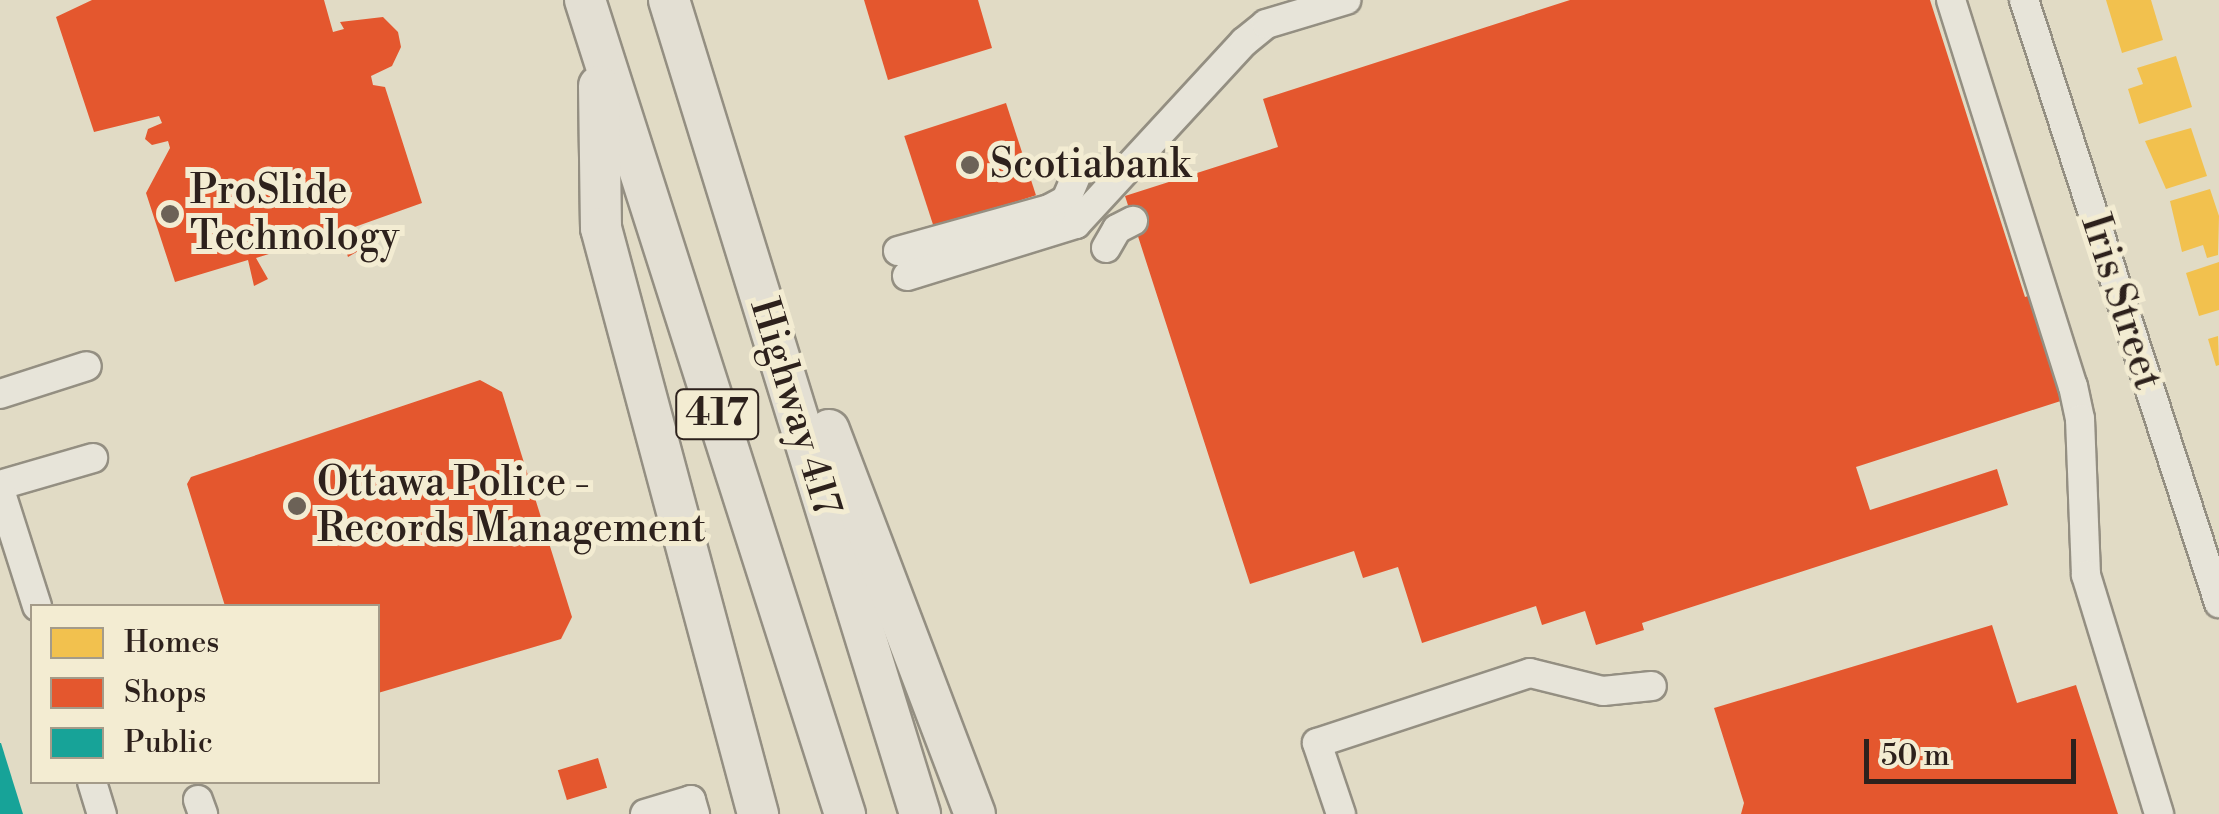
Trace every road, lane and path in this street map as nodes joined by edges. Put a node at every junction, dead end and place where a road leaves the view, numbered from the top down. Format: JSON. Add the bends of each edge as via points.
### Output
{"nodes":[{"id":1,"x":585,"y":0,"type":"edge"},
{"id":2,"x":669,"y":0,"type":"edge"},
{"id":3,"x":1346,"y":0,"type":"edge"},
{"id":4,"x":1951,"y":0,"type":"edge"},
{"id":5,"x":2024,"y":0,"type":"edge"},
{"id":6,"x":598,"y":42,"type":"junction"},
{"id":7,"x":714,"y":140,"type":"junction"},
{"id":8,"x":1078,"y":172,"type":"dead end"},
{"id":9,"x":1133,"y":221,"type":"dead end"},
{"id":10,"x":1106,"y":248,"type":"dead end"},
{"id":11,"x":87,"y":366,"type":"dead end"},
{"id":12,"x":0,"y":394,"type":"edge"},
{"id":13,"x":92,"y":458,"type":"dead end"},
{"id":14,"x":0,"y":488,"type":"edge"},
{"id":15,"x":2219,"y":603,"type":"edge"},
{"id":16,"x":36,"y":604,"type":"edge"},
{"id":17,"x":1652,"y":686,"type":"dead end"},
{"id":18,"x":93,"y":784,"type":"edge"},
{"id":19,"x":102,"y":814,"type":"edge"},
{"id":20,"x":644,"y":814,"type":"edge"},
{"id":21,"x":695,"y":814,"type":"edge"},
{"id":22,"x":758,"y":814,"type":"edge"},
{"id":23,"x":846,"y":814,"type":"edge"},
{"id":24,"x":920,"y":814,"type":"edge"},
{"id":25,"x":975,"y":814,"type":"edge"},
{"id":26,"x":1341,"y":814,"type":"edge"},
{"id":27,"x":2160,"y":814,"type":"edge"}],
"edges":[{"from":1,"to":6,"type":"highway","number":"417"},
{"from":2,"to":7,"type":"highway","name":"Highway 417","number":"417"},
{"from":3,"to":8,"type":"street","via":[[1266,24],[1244,42],[1076,224],[902,264],[1049,209],[1066,200]]},
{"from":4,"to":27,"type":"street","via":[[2073,386],[2086,576]]},
{"from":5,"to":15,"type":"street","name":"Iris Street"},
{"from":6,"to":22,"type":"highway","via":[[601,228]]},
{"from":6,"to":23,"type":"highway","number":"417"},
{"from":7,"to":24,"type":"highway","name":"Highway 417","number":"417"},
{"from":7,"to":25,"type":"highway","via":[[755,227]]},
{"from":9,"to":10,"type":"street","via":[[1117,229]]},
{"from":11,"to":12,"type":"street"},
{"from":13,"to":14,"type":"street"},
{"from":14,"to":16,"type":"street"},
{"from":17,"to":26,"type":"street","via":[[1603,691],[1530,673],[1317,742]]},
{"from":18,"to":19,"type":"street"},
{"from":20,"to":21,"type":"street","via":[[691,800]]}]}
